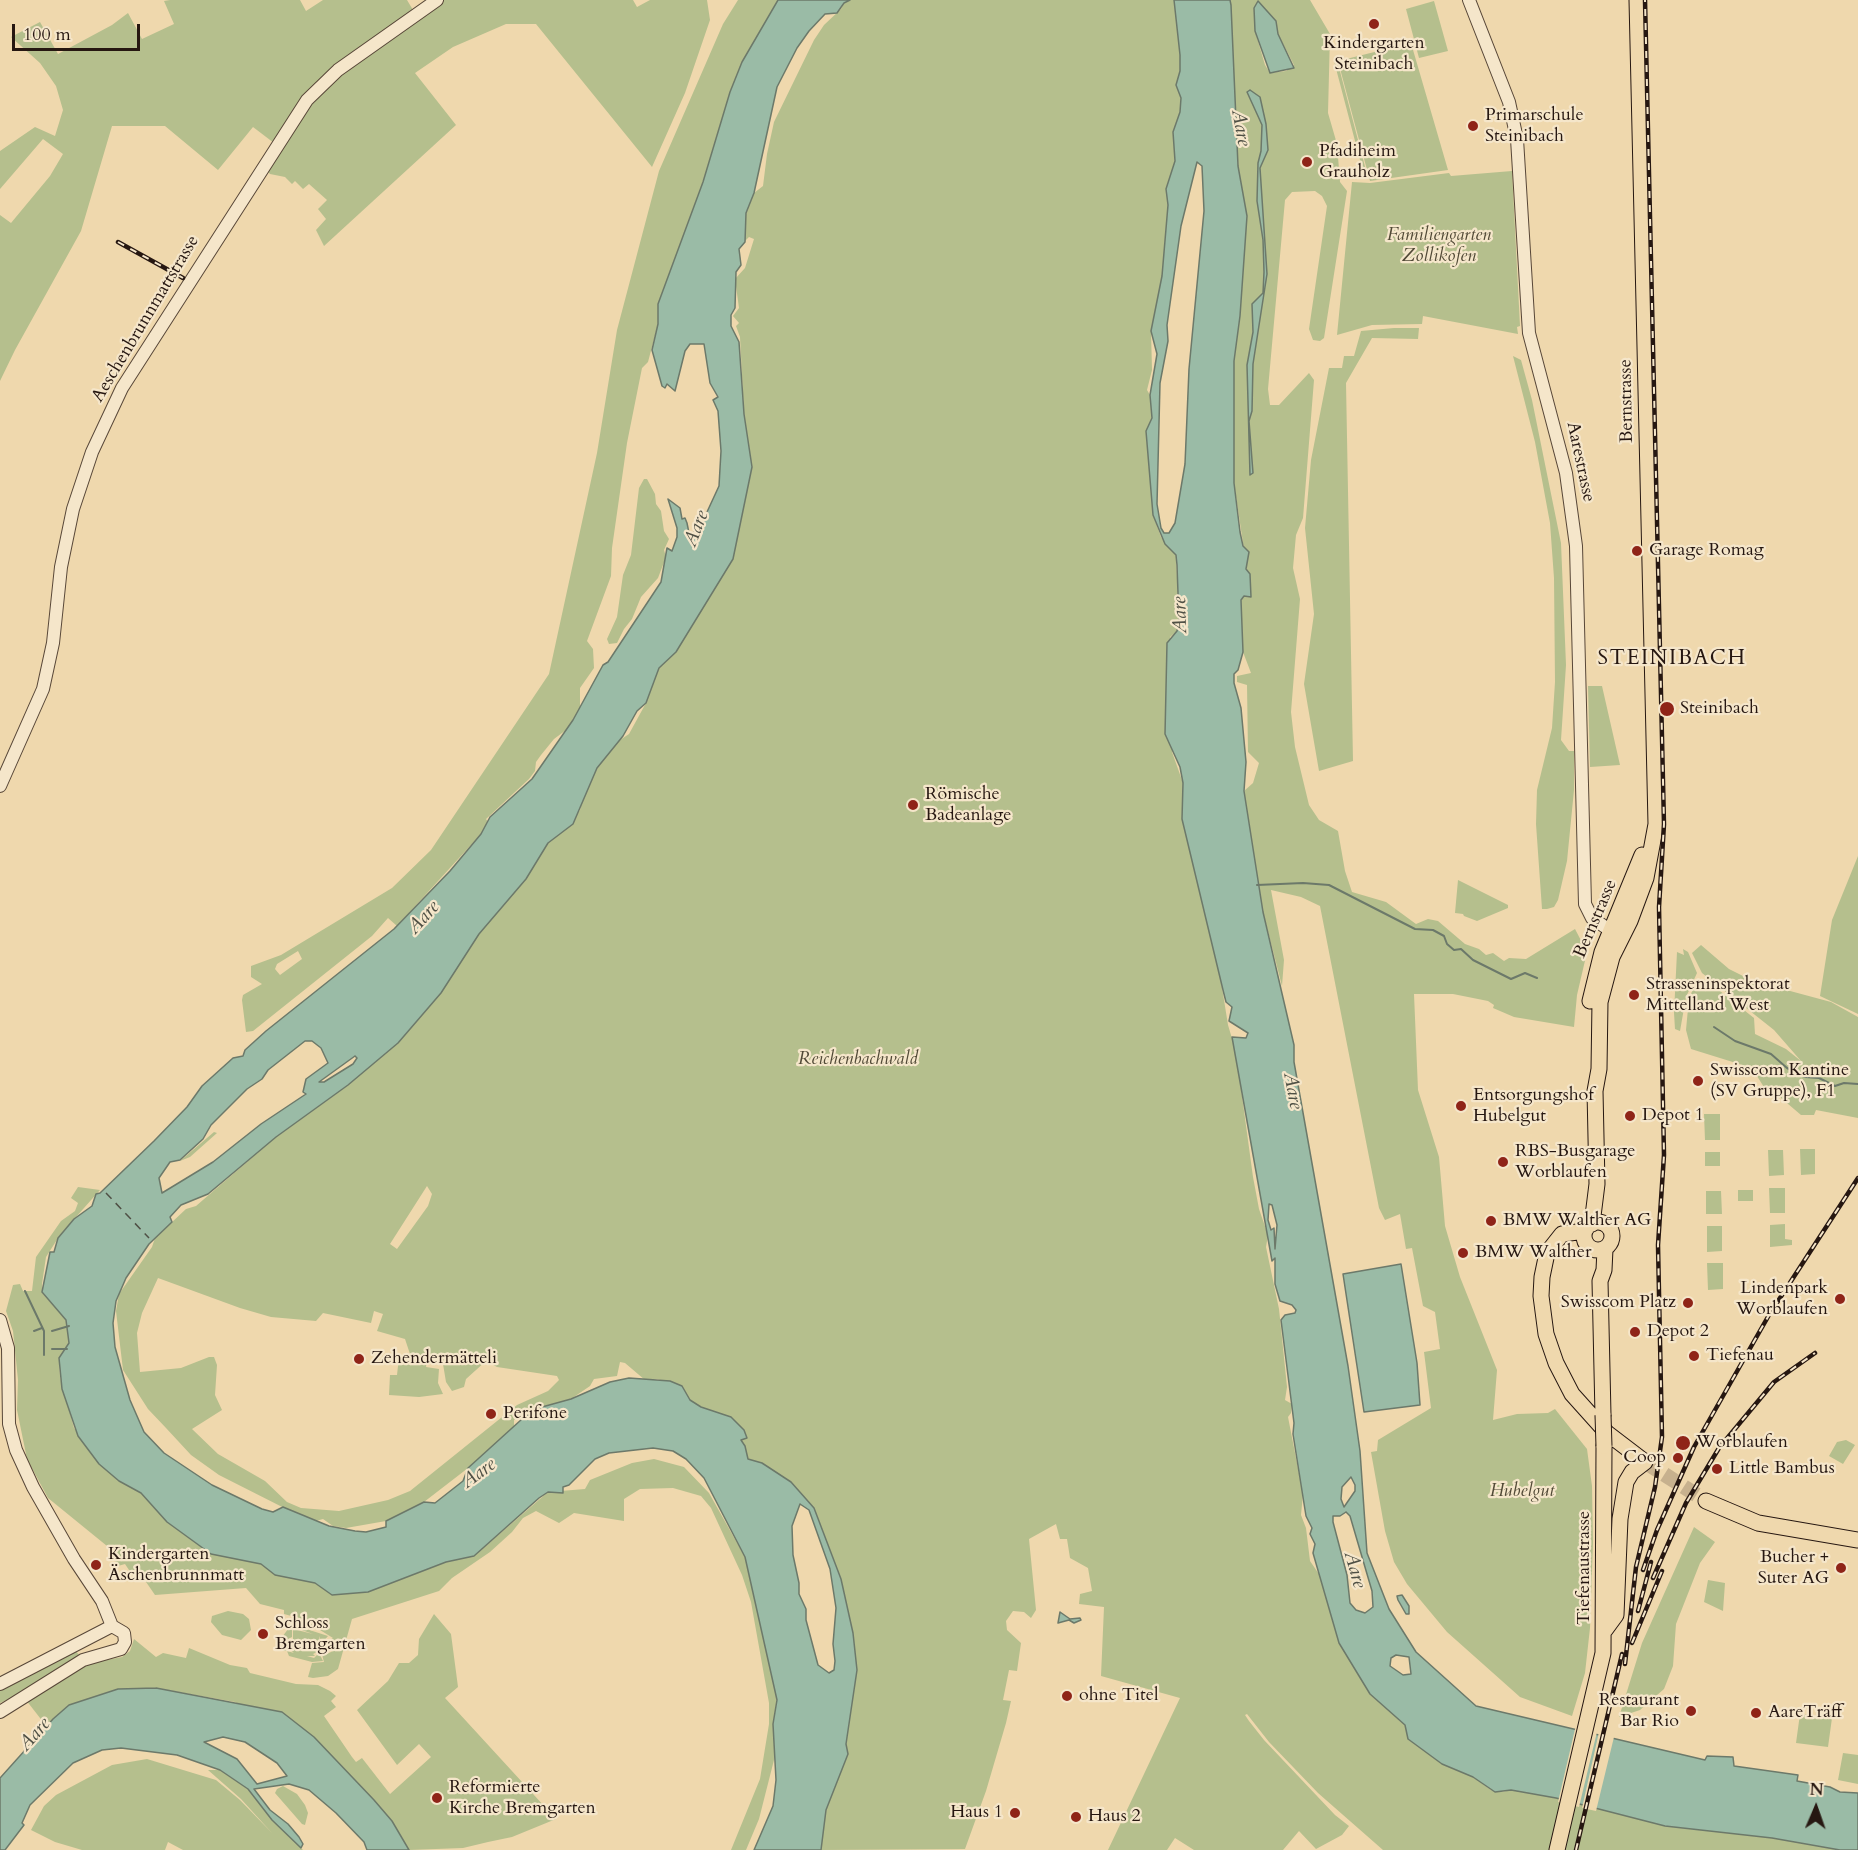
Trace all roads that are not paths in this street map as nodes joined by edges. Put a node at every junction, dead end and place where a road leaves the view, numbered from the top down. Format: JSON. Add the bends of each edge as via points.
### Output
{"nodes":[{"id":1,"x":437,"y":0,"type":"edge"},
{"id":2,"x":1469,"y":0,"type":"edge"},
{"id":3,"x":1637,"y":0,"type":"edge"},
{"id":4,"x":0,"y":786,"type":"edge"},
{"id":5,"x":1616,"y":934,"type":"junction"},
{"id":6,"x":1594,"y":1237,"type":"junction"},
{"id":7,"x":0,"y":1320,"type":"edge"},
{"id":8,"x":1706,"y":1501,"type":"tunnel mouth"},
{"id":9,"x":1858,"y":1540,"type":"edge"},
{"id":10,"x":112,"y":1626,"type":"junction"},
{"id":11,"x":1605,"y":1630,"type":"junction"},
{"id":12,"x":0,"y":1684,"type":"edge"},
{"id":13,"x":0,"y":1712,"type":"edge"},
{"id":14,"x":1557,"y":1850,"type":"edge"}],
"edges":[{"from":1,"to":4,"type":"street","name":"Aeschenbrunnmattstrasse","via":[[384,35],[313,92],[135,364],[96,442],[66,536],[45,683]]},
{"from":2,"to":5,"type":"street","name":"Aarestrasse","via":[[1506,94],[1517,139],[1529,333],[1564,464],[1576,546],[1585,904],[1592,918]]},
{"from":3,"to":5,"type":"main road","name":"Bernstrasse","via":[[1654,801],[1640,864]]},
{"from":5,"to":6,"type":"main road","name":"Bernstrasse","via":[[1596,969],[1590,1002],[1589,1070],[1595,1091],[1597,1184]]},
{"from":6,"to":11,"type":"main road","name":"Tiefenaustrasse","bridge":true,"via":[[1604,1270],[1600,1281]]},
{"from":6,"to":11,"type":"main road","via":[[1553,1245],[1544,1265],[1541,1296],[1543,1320],[1556,1363],[1572,1394],[1591,1418],[1645,1462],[1626,1482],[1620,1519],[1616,1615]]},
{"from":7,"to":10,"type":"street","via":[[8,1348],[9,1424],[16,1450],[74,1559],[102,1601]]},
{"from":8,"to":9,"type":"main road","via":[[1758,1523]]},
{"from":10,"to":12,"type":"street"},
{"from":10,"to":13,"type":"street","via":[[124,1633],[121,1649],[83,1660]]},
{"from":11,"to":14,"type":"main road","name":"Tiefenaustrasse","via":[[1601,1666]]}]}
